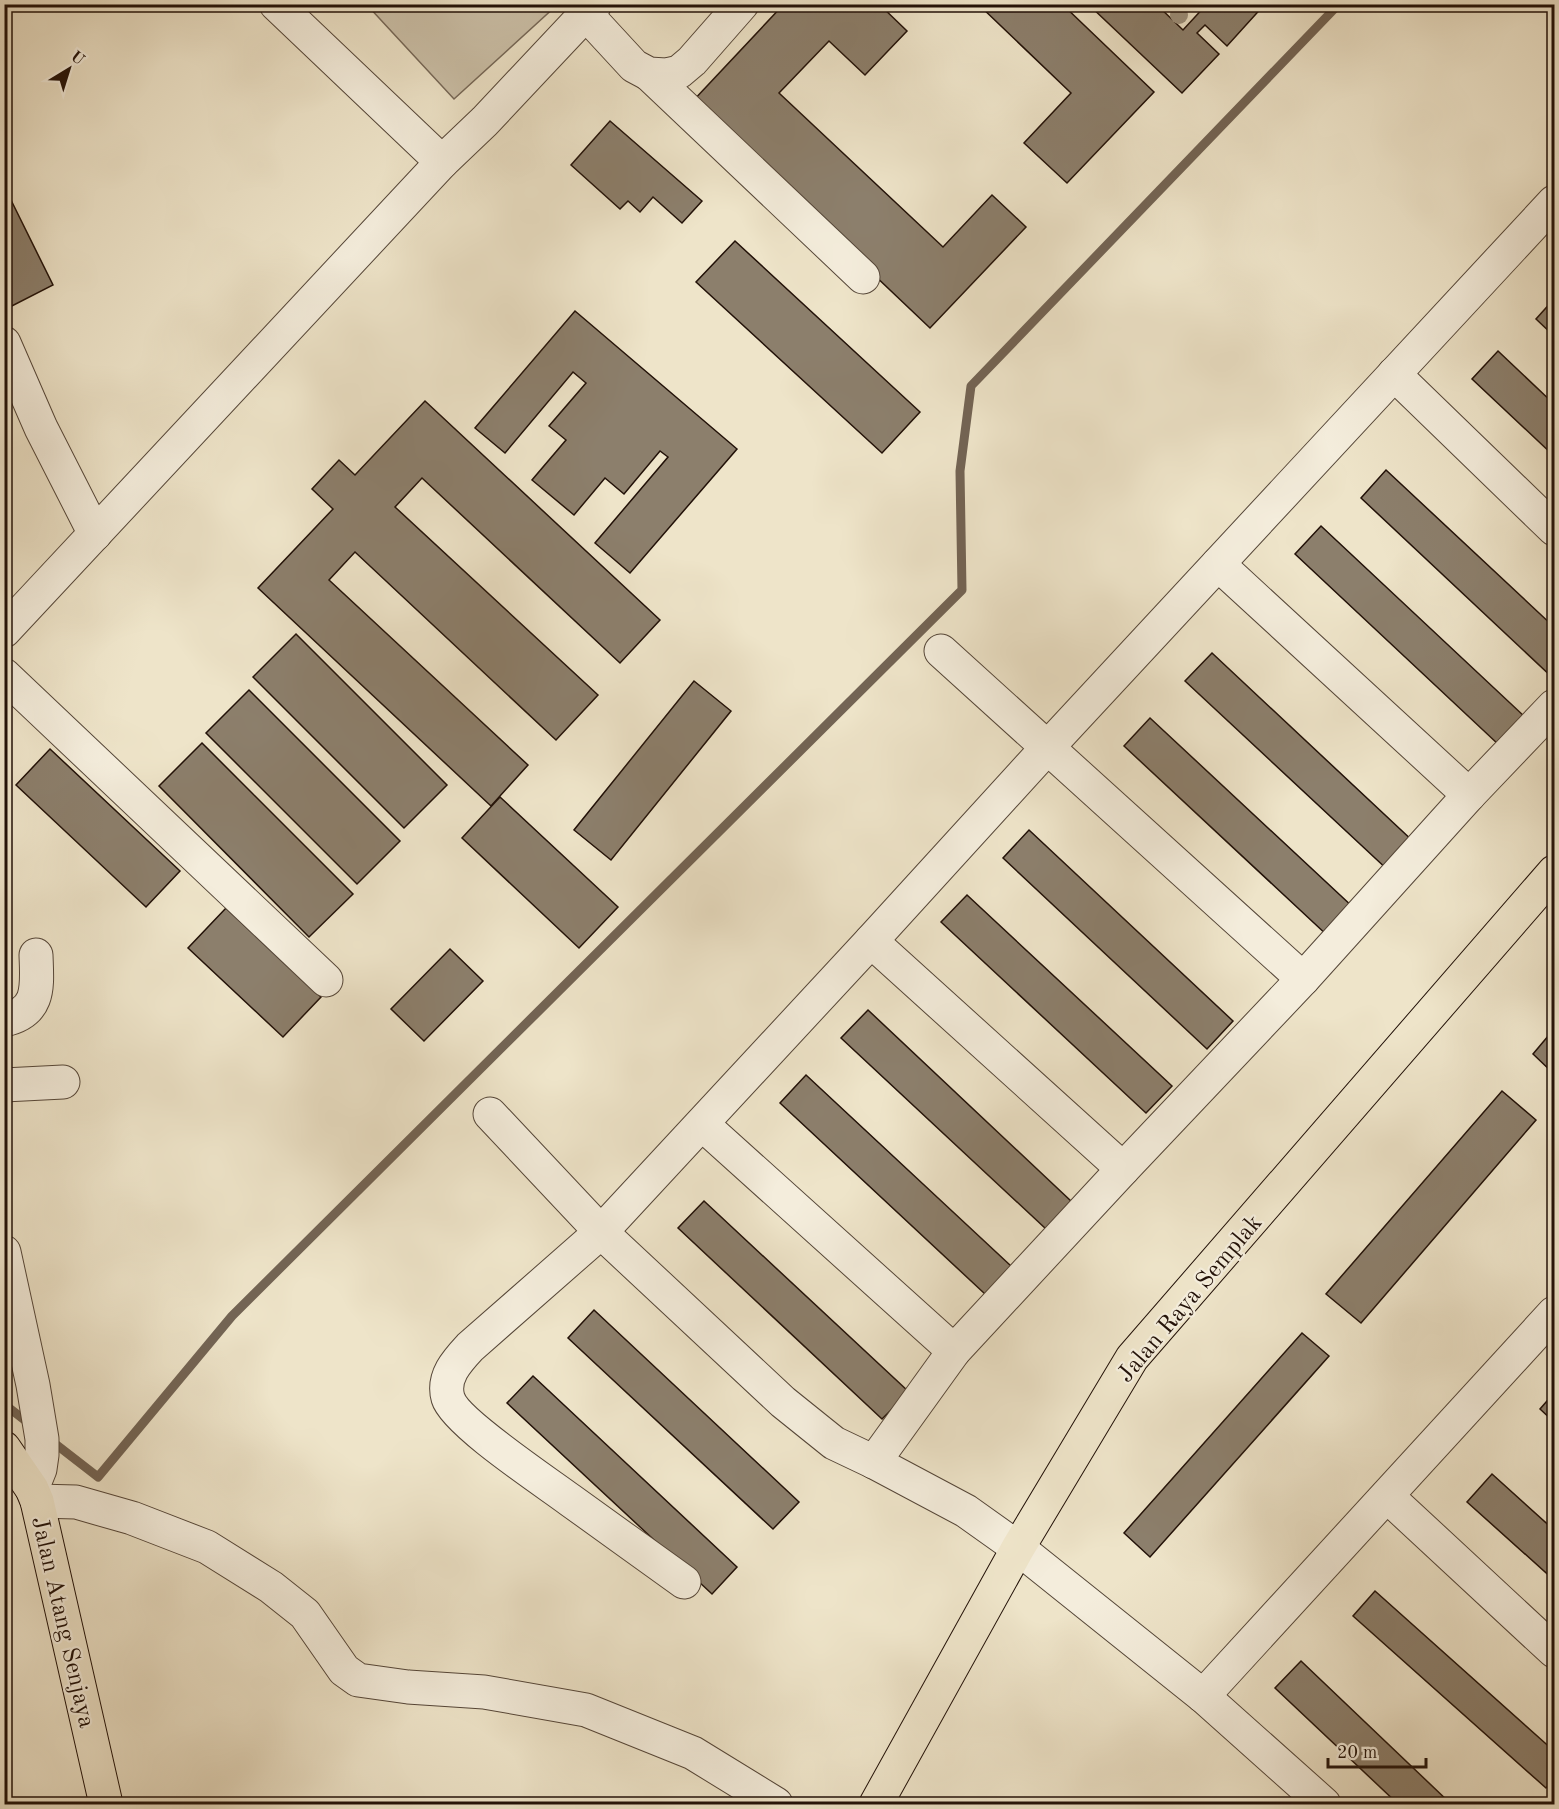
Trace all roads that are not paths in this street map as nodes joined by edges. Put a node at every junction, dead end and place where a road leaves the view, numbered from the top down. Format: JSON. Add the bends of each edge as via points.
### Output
{"nodes":[{"id":1,"x":276,"y":4,"type":"edge"},
{"id":2,"x":742,"y":4,"type":"edge"},
{"id":3,"x":591,"y":9,"type":"edge"},
{"id":4,"x":649,"y":74,"type":"junction"},
{"id":5,"x":442,"y":162,"type":"junction"},
{"id":6,"x":1554,"y":202,"type":"edge"},
{"id":7,"x":863,"y":277,"type":"dead end"},
{"id":8,"x":4,"y":343,"type":"edge"},
{"id":9,"x":1395,"y":374,"type":"junction"},
{"id":10,"x":1554,"y":529,"type":"edge"},
{"id":11,"x":95,"y":534,"type":"junction"},
{"id":12,"x":1218,"y":564,"type":"junction"},
{"id":13,"x":4,"y":631,"type":"edge"},
{"id":14,"x":941,"y":651,"type":"dead end"},
{"id":15,"x":4,"y":675,"type":"edge"},
{"id":16,"x":1554,"y":706,"type":"edge"},
{"id":17,"x":1047,"y":748,"type":"junction"},
{"id":18,"x":1469,"y":795,"type":"junction"},
{"id":19,"x":1554,"y":872,"type":"edge"},
{"id":20,"x":871,"y":941,"type":"junction"},
{"id":21,"x":36,"y":955,"type":"dead end"},
{"id":22,"x":1303,"y":979,"type":"junction"},
{"id":23,"x":326,"y":980,"type":"dead end"},
{"id":24,"x":4,"y":1020,"type":"edge"},
{"id":25,"x":63,"y":1082,"type":"dead end"},
{"id":26,"x":4,"y":1085,"type":"edge"},
{"id":27,"x":490,"y":1114,"type":"dead end"},
{"id":28,"x":702,"y":1124,"type":"junction"},
{"id":29,"x":1123,"y":1169,"type":"junction"},
{"id":30,"x":601,"y":1232,"type":"junction"},
{"id":31,"x":4,"y":1252,"type":"edge"},
{"id":32,"x":1554,"y":1313,"type":"edge"},
{"id":33,"x":954,"y":1351,"type":"junction"},
{"id":34,"x":4,"y":1448,"type":"edge"},
{"id":35,"x":874,"y":1462,"type":"junction"},
{"id":36,"x":34,"y":1495,"type":"junction"},
{"id":37,"x":1387,"y":1496,"type":"junction"},
{"id":38,"x":1018,"y":1548,"type":"junction"},
{"id":39,"x":684,"y":1582,"type":"dead end"},
{"id":40,"x":1554,"y":1652,"type":"edge"},
{"id":41,"x":1203,"y":1696,"type":"junction"},
{"id":42,"x":106,"y":1804,"type":"edge"},
{"id":43,"x":776,"y":1804,"type":"edge"},
{"id":44,"x":876,"y":1804,"type":"edge"},
{"id":45,"x":1324,"y":1804,"type":"edge"}],
"edges":[{"from":1,"to":5,"type":"street"},
{"from":2,"to":4,"type":"street","via":[[679,72]]},
{"from":3,"to":4,"type":"street","via":[[634,66]]},
{"from":3,"to":5,"type":"street"},
{"from":4,"to":7,"type":"street"},
{"from":5,"to":11,"type":"street"},
{"from":6,"to":9,"type":"street"},
{"from":8,"to":11,"type":"street","via":[[41,428]]},
{"from":9,"to":10,"type":"street"},
{"from":9,"to":12,"type":"street"},
{"from":11,"to":13,"type":"street"},
{"from":12,"to":17,"type":"street"},
{"from":12,"to":18,"type":"street"},
{"from":14,"to":17,"type":"street"},
{"from":15,"to":23,"type":"street"},
{"from":16,"to":18,"type":"street"},
{"from":17,"to":20,"type":"street"},
{"from":17,"to":22,"type":"street"},
{"from":18,"to":22,"type":"street"},
{"from":19,"to":38,"type":"main road","name":"Jalan Raya Semplak","via":[[1132,1358]]},
{"from":20,"to":28,"type":"street"},
{"from":20,"to":29,"type":"street"},
{"from":21,"to":24,"type":"street","via":[[34,1001],[27,1011]]},
{"from":22,"to":29,"type":"street"},
{"from":25,"to":26,"type":"street"},
{"from":27,"to":30,"type":"street"},
{"from":28,"to":30,"type":"street"},
{"from":28,"to":33,"type":"street"},
{"from":29,"to":33,"type":"street"},
{"from":30,"to":35,"type":"street","via":[[783,1402],[834,1443]]},
{"from":30,"to":39,"type":"street","via":[[459,1359],[446,1390],[449,1401],[464,1419],[505,1453]]},
{"from":31,"to":36,"type":"street","via":[[42,1438]]},
{"from":32,"to":37,"type":"street"},
{"from":33,"to":35,"type":"street"},
{"from":34,"to":36,"type":"main road","name":"Jalan Atang Senjaya"},
{"from":35,"to":38,"type":"street","via":[[966,1511]]},
{"from":36,"to":42,"type":"main road","name":"Jalan Atang Senjaya"},
{"from":36,"to":43,"type":"street","via":[[132,1518],[207,1547],[271,1587],[305,1614],[344,1670],[358,1680],[484,1692],[586,1710],[693,1753]]},
{"from":37,"to":40,"type":"street"},
{"from":37,"to":41,"type":"street"},
{"from":38,"to":41,"type":"street"},
{"from":38,"to":44,"type":"main road","name":"Jalan Raya Semplak"},
{"from":41,"to":45,"type":"street"}]}
